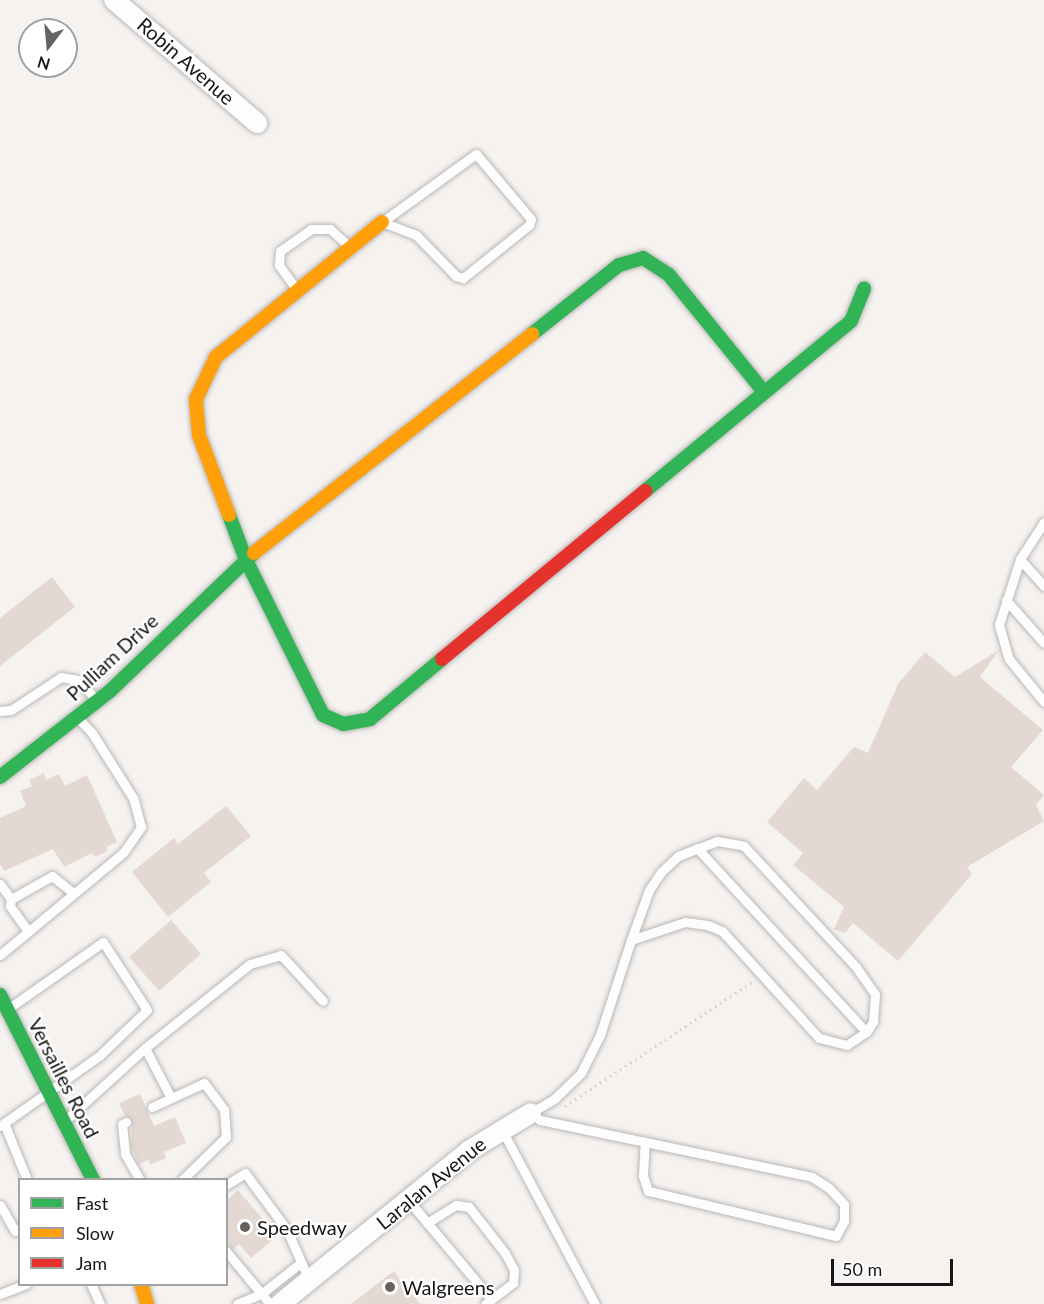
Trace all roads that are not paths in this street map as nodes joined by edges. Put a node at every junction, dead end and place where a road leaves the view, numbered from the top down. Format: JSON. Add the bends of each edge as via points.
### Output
{"nodes":[{"id":1,"x":114,"y":0,"type":"edge"},
{"id":2,"x":257,"y":123,"type":"dead end"},
{"id":3,"x":382,"y":222,"type":"junction"},
{"id":4,"x":350,"y":248,"type":"junction"},
{"id":5,"x":864,"y":288,"type":"dead end"},
{"id":6,"x":298,"y":291,"type":"junction"},
{"id":7,"x":764,"y":392,"type":"junction"},
{"id":8,"x":1044,"y":522,"type":"edge"},
{"id":9,"x":1020,"y":559,"type":"junction"},
{"id":10,"x":246,"y":560,"type":"junction"},
{"id":11,"x":1044,"y":586,"type":"edge"},
{"id":12,"x":1006,"y":600,"type":"junction"},
{"id":13,"x":1044,"y":643,"type":"edge"},
{"id":14,"x":97,"y":701,"type":"junction"},
{"id":15,"x":1044,"y":702,"type":"edge"},
{"id":16,"x":0,"y":711,"type":"edge"},
{"id":17,"x":77,"y":717,"type":"junction"},
{"id":18,"x":0,"y":777,"type":"edge"},
{"id":19,"x":697,"y":848,"type":"junction"},
{"id":20,"x":0,"y":884,"type":"edge"},
{"id":21,"x":72,"y":892,"type":"junction"},
{"id":22,"x":11,"y":898,"type":"junction"},
{"id":23,"x":28,"y":931,"type":"junction"},
{"id":24,"x":631,"y":940,"type":"junction"},
{"id":25,"x":0,"y":955,"type":"edge"},
{"id":26,"x":0,"y":995,"type":"edge"},
{"id":27,"x":323,"y":1001,"type":"dead end"},
{"id":28,"x":7,"y":1009,"type":"junction"},
{"id":29,"x":866,"y":1032,"type":"junction"},
{"id":30,"x":146,"y":1048,"type":"junction"},
{"id":31,"x":48,"y":1091,"type":"junction"},
{"id":32,"x":171,"y":1098,"type":"junction"},
{"id":33,"x":152,"y":1107,"type":"dead end"},
{"id":34,"x":535,"y":1116,"type":"junction"},
{"id":35,"x":64,"y":1122,"type":"junction"},
{"id":36,"x":126,"y":1122,"type":"dead end"},
{"id":37,"x":2,"y":1125,"type":"edge"},
{"id":38,"x":501,"y":1128,"type":"junction"},
{"id":39,"x":645,"y":1142,"type":"junction"},
{"id":40,"x":27,"y":1178,"type":"edge"},
{"id":41,"x":92,"y":1178,"type":"edge"},
{"id":42,"x":139,"y":1178,"type":"edge"},
{"id":43,"x":183,"y":1178,"type":"edge"},
{"id":44,"x":228,"y":1184,"type":"edge"},
{"id":45,"x":409,"y":1201,"type":"junction"},
{"id":46,"x":0,"y":1205,"type":"edge"},
{"id":47,"x":428,"y":1223,"type":"junction"},
{"id":48,"x":18,"y":1230,"type":"edge"},
{"id":49,"x":228,"y":1253,"type":"edge"},
{"id":50,"x":304,"y":1272,"type":"junction"},
{"id":51,"x":21,"y":1286,"type":"edge"},
{"id":52,"x":92,"y":1286,"type":"edge"},
{"id":53,"x":142,"y":1286,"type":"edge"},
{"id":54,"x":0,"y":1294,"type":"edge"},
{"id":55,"x":261,"y":1294,"type":"junction"},
{"id":56,"x":488,"y":1302,"type":"edge"},
{"id":57,"x":100,"y":1304,"type":"edge"},
{"id":58,"x":147,"y":1304,"type":"edge"},
{"id":59,"x":237,"y":1304,"type":"edge"},
{"id":60,"x":270,"y":1304,"type":"edge"},
{"id":61,"x":280,"y":1304,"type":"edge"},
{"id":62,"x":595,"y":1304,"type":"edge"}],
"edges":[{"from":1,"to":2,"type":"street","name":"Robin Avenue"},
{"from":3,"to":3,"type":"lane","via":[[416,235],[456,276],[463,278],[529,225],[531,219],[476,154],[411,205]]},
{"from":3,"to":4,"type":"main road"},
{"from":4,"to":6,"type":"main road"},
{"from":4,"to":6,"type":"lane","via":[[330,229],[311,229],[280,250],[279,265]]},
{"from":5,"to":7,"type":"main road","via":[[851,321]]},
{"from":6,"to":10,"type":"main road","via":[[216,357],[196,399],[199,435]]},
{"from":7,"to":10,"type":"main road","name":"Pulliam Drive","via":[[669,275],[643,258],[619,265]]},
{"from":7,"to":10,"type":"main road","via":[[370,719],[343,724],[323,715]]},
{"from":8,"to":9,"type":"lane"},
{"from":9,"to":11,"type":"lane"},
{"from":9,"to":12,"type":"lane"},
{"from":10,"to":14,"type":"main road","name":"Pulliam Drive"},
{"from":12,"to":13,"type":"lane"},
{"from":12,"to":15,"type":"lane","via":[[1001,638],[1009,659]]},
{"from":14,"to":16,"type":"lane","via":[[78,680],[60,677],[11,710]]},
{"from":14,"to":17,"type":"main road","name":"Pulliam Drive"},
{"from":17,"to":18,"type":"main road","name":"Pulliam Drive"},
{"from":17,"to":21,"type":"lane","via":[[92,733],[132,798],[141,827],[123,853]]},
{"from":19,"to":24,"type":"lane","via":[[678,856],[661,872],[649,891]]},
{"from":19,"to":29,"type":"lane"},
{"from":19,"to":29,"type":"lane","via":[[732,841],[744,846],[778,880],[856,967],[875,994],[873,1022]]},
{"from":20,"to":22,"type":"lane"},
{"from":21,"to":22,"type":"lane","via":[[52,876]]},
{"from":21,"to":23,"type":"lane"},
{"from":22,"to":23,"type":"lane","via":[[10,906]]},
{"from":23,"to":25,"type":"lane"},
{"from":24,"to":29,"type":"lane","via":[[685,922],[707,925],[722,931],[819,1038],[847,1045]]},
{"from":24,"to":34,"type":"lane","via":[[600,1035],[581,1073]]},
{"from":26,"to":28,"type":"main road","name":"Versailles Road"},
{"from":27,"to":30,"type":"lane","via":[[281,955],[249,964]]},
{"from":28,"to":31,"type":"main road","name":"Versailles Road"},
{"from":28,"to":31,"type":"lane","via":[[103,942],[147,1010],[99,1056]]},
{"from":30,"to":32,"type":"lane"},
{"from":30,"to":35,"type":"lane"},
{"from":31,"to":35,"type":"main road","name":"Versailles Road"},
{"from":31,"to":37,"type":"lane"},
{"from":32,"to":33,"type":"lane"},
{"from":32,"to":43,"type":"lane","via":[[204,1083],[224,1110],[226,1137]]},
{"from":34,"to":38,"type":"street","name":"Laralan Avenue"},
{"from":34,"to":39,"type":"lane"},
{"from":35,"to":41,"type":"main road","name":"Versailles Road"},
{"from":36,"to":42,"type":"lane","via":[[122,1124],[125,1154]]},
{"from":37,"to":40,"type":"lane"},
{"from":38,"to":45,"type":"street","name":"Laralan Avenue"},
{"from":38,"to":62,"type":"lane"},
{"from":39,"to":39,"type":"lane","via":[[812,1177],[844,1204],[844,1221],[836,1236],[648,1191],[643,1176]]},
{"from":44,"to":50,"type":"lane","via":[[245,1173],[287,1230]]},
{"from":45,"to":47,"type":"lane"},
{"from":45,"to":50,"type":"street","name":"Laralan Avenue"},
{"from":46,"to":48,"type":"lane","via":[[15,1231]]},
{"from":47,"to":56,"type":"lane"},
{"from":47,"to":56,"type":"lane","via":[[456,1205],[472,1209],[514,1270],[513,1283]]},
{"from":49,"to":55,"type":"lane"},
{"from":50,"to":55,"type":"lane"},
{"from":50,"to":61,"type":"street","name":"Laralan Avenue"},
{"from":51,"to":54,"type":"lane"},
{"from":52,"to":57,"type":"lane"},
{"from":53,"to":58,"type":"main road"},
{"from":55,"to":59,"type":"lane"},
{"from":55,"to":60,"type":"lane"}]}
